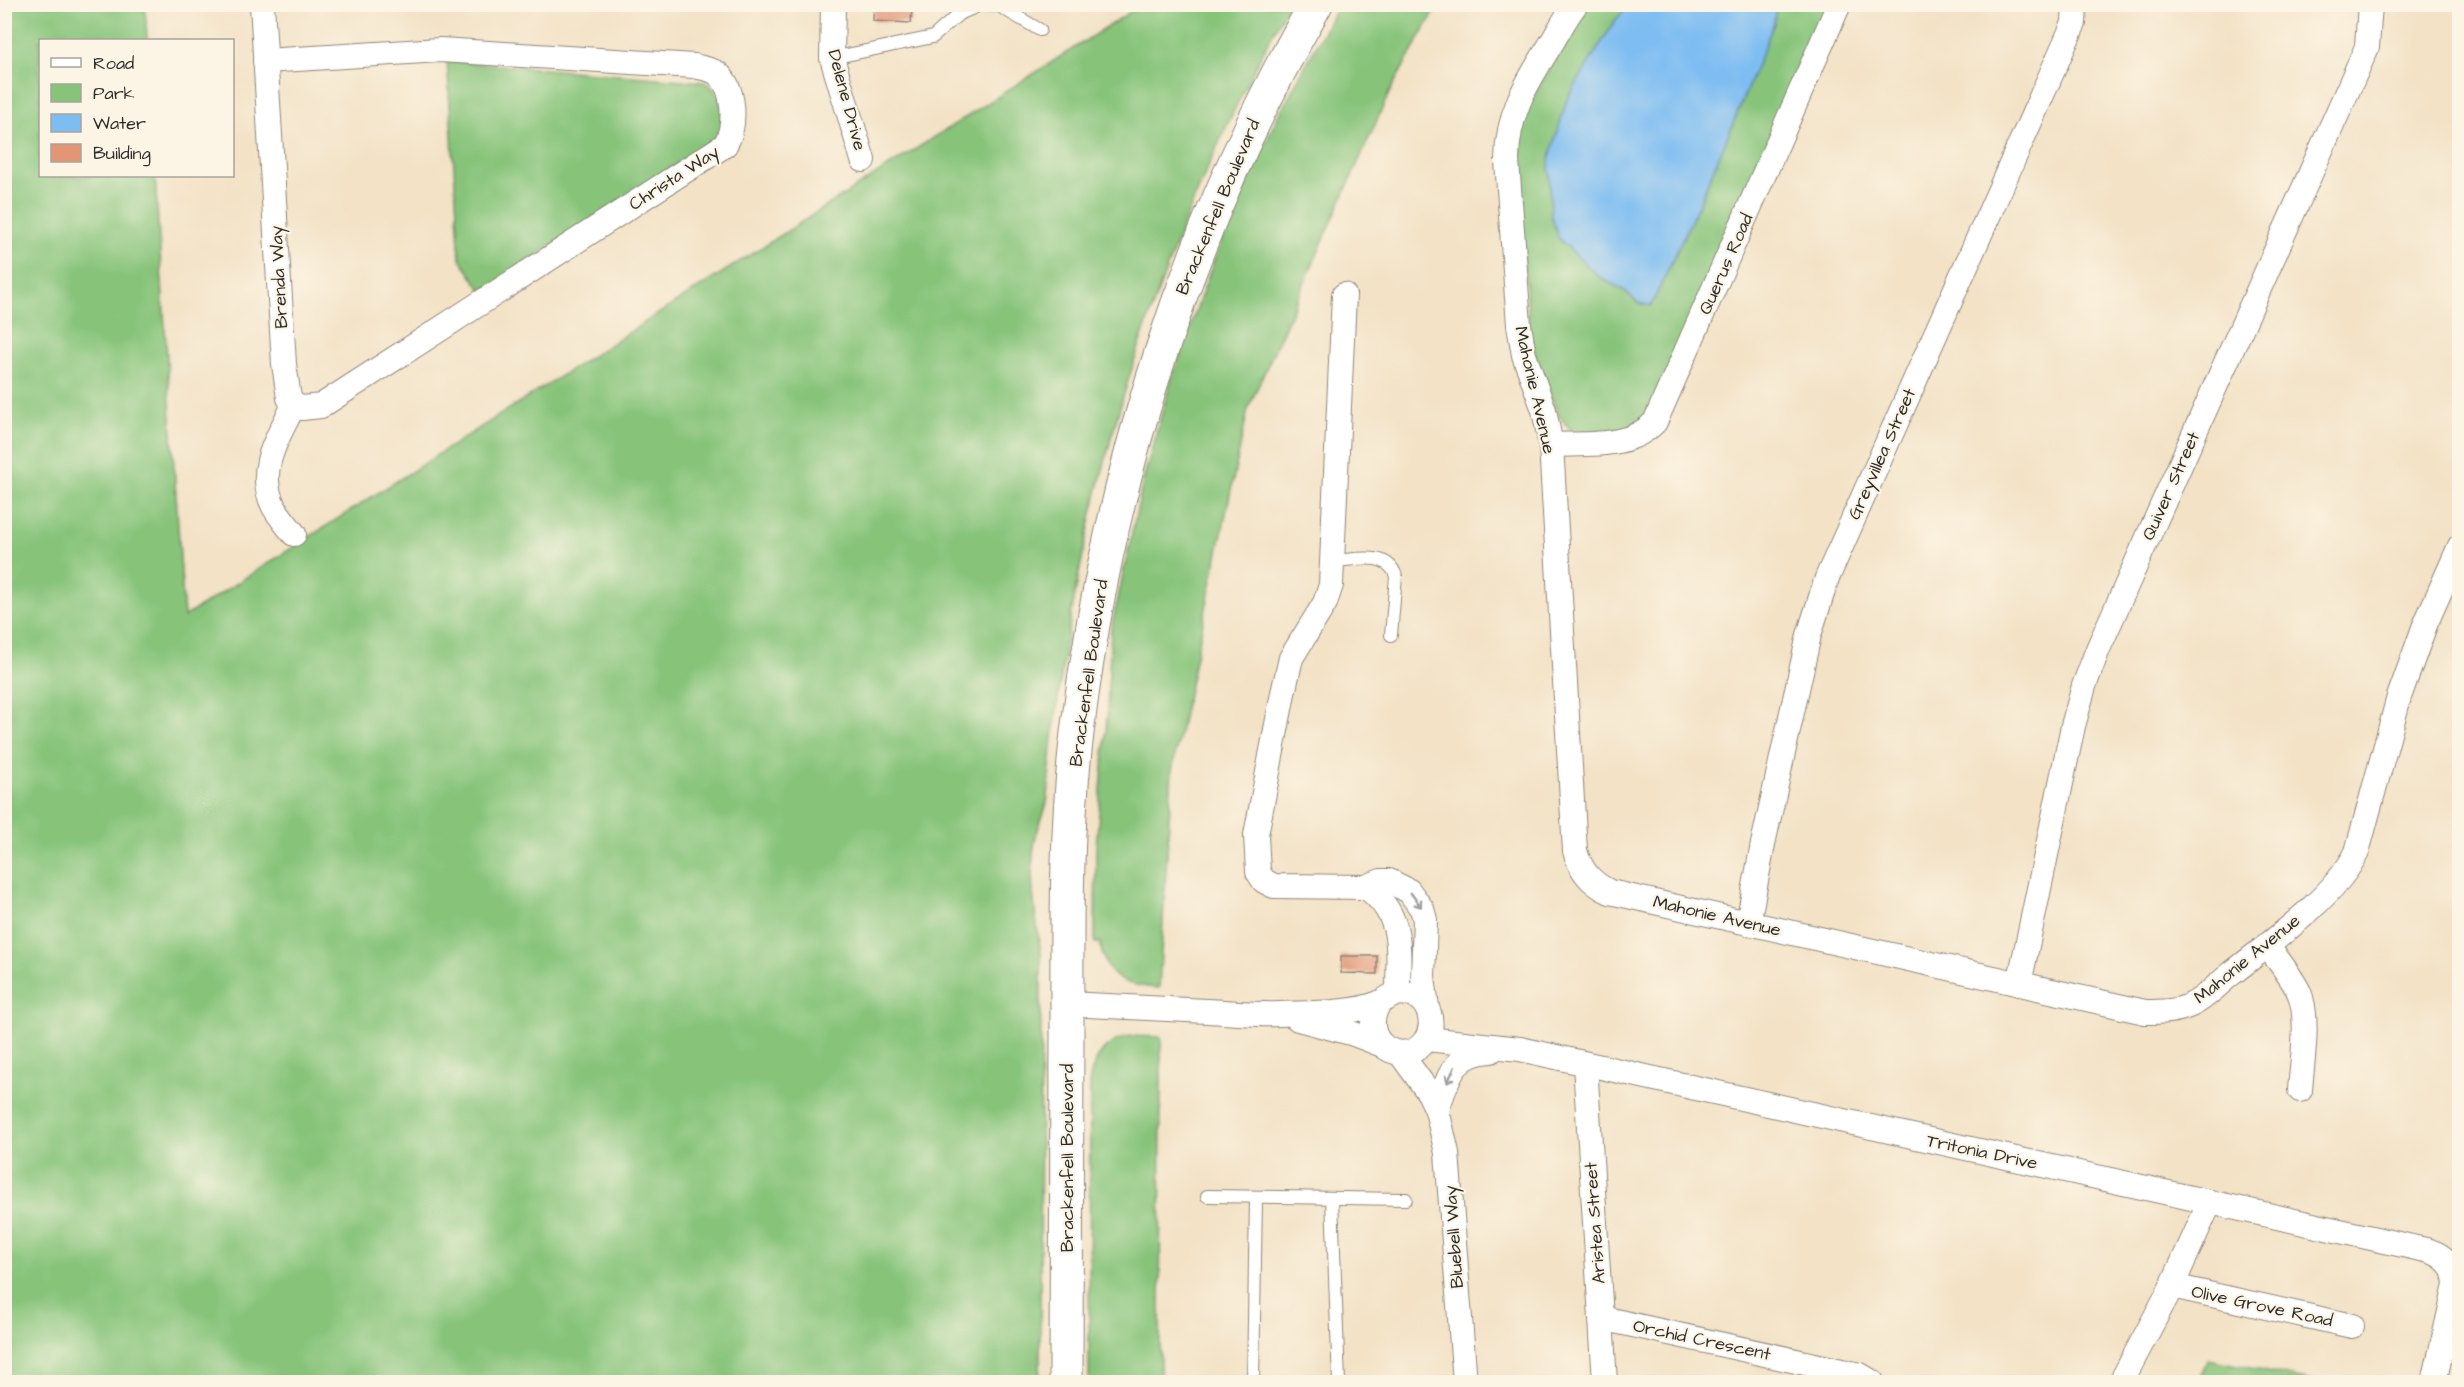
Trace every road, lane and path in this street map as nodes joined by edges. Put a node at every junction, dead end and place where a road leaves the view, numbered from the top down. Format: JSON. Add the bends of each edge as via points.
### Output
{"nodes":[{"id":1,"x":262,"y":4,"type":"edge"},
{"id":2,"x":833,"y":4,"type":"edge"},
{"id":3,"x":1316,"y":4,"type":"edge"},
{"id":4,"x":1576,"y":4,"type":"edge"},
{"id":5,"x":1839,"y":4,"type":"edge"},
{"id":6,"x":2075,"y":4,"type":"edge"},
{"id":7,"x":2370,"y":4,"type":"edge"},
{"id":8,"x":1040,"y":30,"type":"dead end"},
{"id":9,"x":832,"y":58,"type":"junction"},
{"id":10,"x":265,"y":61,"type":"junction"},
{"id":11,"x":863,"y":160,"type":"dead end"},
{"id":12,"x":1344,"y":295,"type":"dead end"},
{"id":13,"x":294,"y":405,"type":"junction"},
{"id":14,"x":1551,"y":445,"type":"junction"},
{"id":15,"x":294,"y":534,"type":"dead end"},
{"id":16,"x":2460,"y":546,"type":"edge"},
{"id":17,"x":1334,"y":561,"type":"junction"},
{"id":18,"x":1391,"y":635,"type":"dead end"},
{"id":19,"x":1366,"y":887,"type":"junction"},
{"id":20,"x":1748,"y":923,"type":"junction"},
{"id":21,"x":2267,"y":945,"type":"junction"},
{"id":22,"x":2019,"y":984,"type":"junction"},
{"id":23,"x":1389,"y":998,"type":"junction"},
{"id":24,"x":1067,"y":1004,"type":"junction"},
{"id":25,"x":1278,"y":1014,"type":"junction"},
{"id":26,"x":1427,"y":1027,"type":"junction"},
{"id":27,"x":1390,"y":1048,"type":"junction"},
{"id":28,"x":1511,"y":1048,"type":"junction"},
{"id":29,"x":1585,"y":1064,"type":"junction"},
{"id":30,"x":2300,"y":1090,"type":"dead end"},
{"id":31,"x":1433,"y":1101,"type":"junction"},
{"id":32,"x":1207,"y":1196,"type":"dead end"},
{"id":33,"x":1256,"y":1198,"type":"junction"},
{"id":34,"x":1332,"y":1199,"type":"junction"},
{"id":35,"x":1406,"y":1199,"type":"dead end"},
{"id":36,"x":2210,"y":1202,"type":"junction"},
{"id":37,"x":2172,"y":1286,"type":"junction"},
{"id":38,"x":1601,"y":1318,"type":"junction"},
{"id":39,"x":2352,"y":1326,"type":"dead end"},
{"id":40,"x":1066,"y":1383,"type":"edge"},
{"id":41,"x":1253,"y":1383,"type":"edge"},
{"id":42,"x":1339,"y":1383,"type":"edge"},
{"id":43,"x":1465,"y":1383,"type":"edge"},
{"id":44,"x":1605,"y":1383,"type":"edge"},
{"id":45,"x":1872,"y":1383,"type":"edge"},
{"id":46,"x":2121,"y":1383,"type":"edge"},
{"id":47,"x":2434,"y":1383,"type":"edge"}],
"edges":[{"from":1,"to":10,"type":"street","name":"Brenda Way"},
{"from":2,"to":9,"type":"street","name":"Delene Drive"},
{"from":3,"to":24,"type":"street","name":"Brackenfell Boulevard","via":[[1261,106],[1220,196],[1147,392],[1126,470],[1106,558],[1077,733],[1069,839]]},
{"from":4,"to":14,"type":"street","name":"Mahonie Avenue","via":[[1524,87],[1508,139],[1519,325]]},
{"from":5,"to":14,"type":"street","name":"Querus Road","via":[[1655,422],[1630,440]]},
{"from":6,"to":20,"type":"street","name":"Greyvillea Street","via":[[2074,23],[1827,578],[1806,646]]},
{"from":7,"to":22,"type":"street","name":"Quiver Street","via":[[2367,47],[2084,686]]},
{"from":8,"to":9,"type":"lane","via":[[999,6],[980,5],[959,14],[933,37]]},
{"from":9,"to":11,"type":"street","name":"Delene Drive"},
{"from":10,"to":13,"type":"street","name":"Brenda Way","via":[[284,364],[289,398]]},
{"from":10,"to":13,"type":"street","name":"Christa Way","via":[[440,50],[694,66],[716,72],[724,80],[732,115],[731,134],[724,145],[321,406]]},
{"from":12,"to":17,"type":"street"},
{"from":13,"to":15,"type":"street","via":[[266,469],[274,507]]},
{"from":14,"to":20,"type":"street","name":"Mahonie Avenue","via":[[1578,860],[1589,879],[1610,892]]},
{"from":16,"to":21,"type":"street","name":"Mahonie Avenue","via":[[2409,668],[2363,832],[2349,867],[2337,884]]},
{"from":17,"to":18,"type":"lane","via":[[1388,561],[1396,576]]},
{"from":17,"to":19,"type":"street","via":[[1325,603],[1292,658],[1256,835],[1258,866],[1264,881],[1274,885]]},
{"from":19,"to":23,"type":"street","via":[[1384,903],[1395,922],[1398,943]]},
{"from":19,"to":26,"type":"street","one_way":true,"via":[[1381,881],[1394,882],[1409,891],[1422,909]]},
{"from":20,"to":22,"type":"street","name":"Mahonie Avenue"},
{"from":21,"to":22,"type":"street","name":"Mahonie Avenue","via":[[2202,998],[2177,1010],[2145,1012]]},
{"from":21,"to":30,"type":"street","via":[[2302,1002]]},
{"from":23,"to":25,"type":"street","via":[[1353,1009]]},
{"from":23,"to":26,"type":"street","via":[[1409,994],[1419,999]]},
{"from":23,"to":27,"type":"street","via":[[1374,1012],[1372,1023],[1374,1034]]},
{"from":24,"to":25,"type":"street"},
{"from":24,"to":40,"type":"street","name":"Brackenfell Boulevard"},
{"from":25,"to":27,"type":"street"},
{"from":26,"to":27,"type":"street","via":[[1412,1050]]},
{"from":26,"to":28,"type":"street","name":"Tritonia Drive"},
{"from":26,"to":31,"type":"street"},
{"from":27,"to":31,"type":"street"},
{"from":28,"to":29,"type":"street","name":"Tritonia Drive"},
{"from":28,"to":31,"type":"street","one_way":true,"via":[[1478,1052],[1461,1060]]},
{"from":29,"to":36,"type":"street","name":"Tritonia Drive"},
{"from":29,"to":38,"type":"street","name":"Aristea Street"},
{"from":31,"to":43,"type":"street","name":"Bluebell Way","via":[[1448,1153]]},
{"from":32,"to":33,"type":"lane"},
{"from":33,"to":34,"type":"lane"},
{"from":33,"to":41,"type":"lane"},
{"from":34,"to":35,"type":"lane"},
{"from":34,"to":42,"type":"lane"},
{"from":36,"to":37,"type":"street","name":"Olive Grove Road"},
{"from":36,"to":47,"type":"street","name":"Tritonia Drive","via":[[2430,1251],[2445,1258],[2454,1271],[2456,1285]]},
{"from":37,"to":39,"type":"street","name":"Olive Grove Road"},
{"from":37,"to":46,"type":"street","name":"Olive Grove Road"},
{"from":38,"to":44,"type":"street","name":"Aristea Street"},
{"from":38,"to":45,"type":"street","name":"Orchid Crescent","via":[[1860,1375]]}]}
